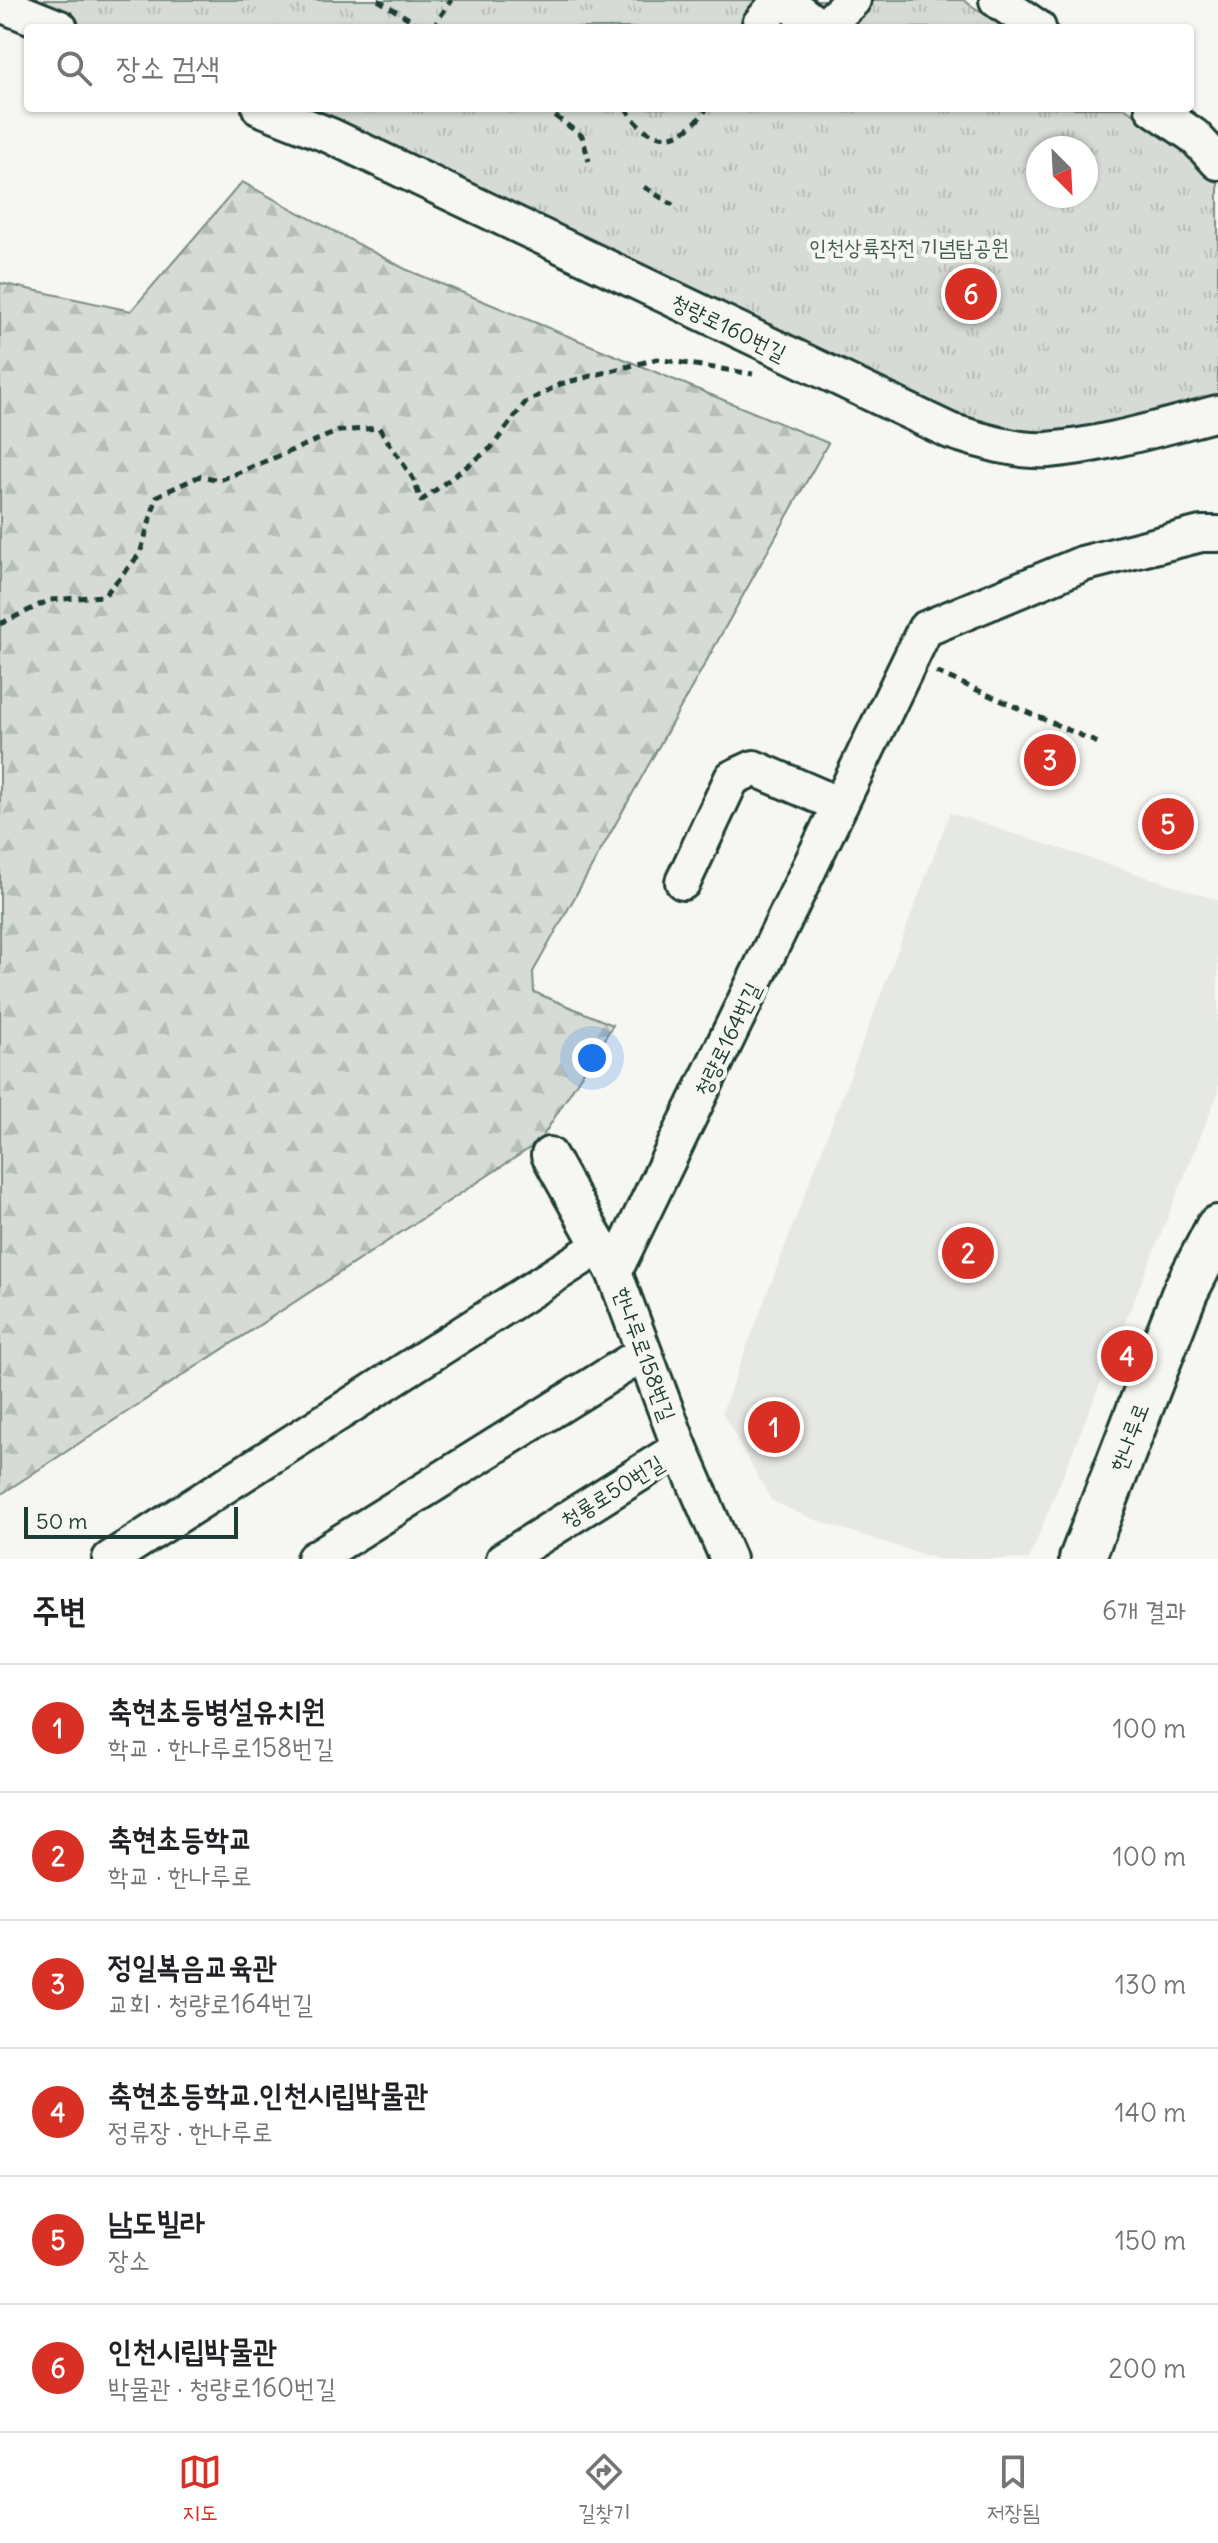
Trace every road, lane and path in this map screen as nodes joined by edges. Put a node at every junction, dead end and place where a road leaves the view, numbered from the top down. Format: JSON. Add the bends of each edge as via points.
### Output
{"nodes":[{"id":1,"x":378,"y":0,"type":"edge"},
{"id":2,"x":451,"y":0,"type":"edge"},
{"id":3,"x":853,"y":0,"type":"edge"},
{"id":4,"x":997,"y":0,"type":"edge"},
{"id":5,"x":0,"y":4,"type":"edge"},
{"id":6,"x":775,"y":8,"type":"edge"},
{"id":7,"x":50,"y":24,"type":"edge"},
{"id":8,"x":417,"y":24,"type":"edge"},
{"id":9,"x":436,"y":24,"type":"edge"},
{"id":10,"x":813,"y":24,"type":"edge"},
{"id":11,"x":826,"y":24,"type":"edge"},
{"id":12,"x":1032,"y":24,"type":"edge"},
{"id":13,"x":270,"y":112,"type":"edge"},
{"id":14,"x":549,"y":112,"type":"edge"},
{"id":15,"x":628,"y":112,"type":"edge"},
{"id":16,"x":704,"y":112,"type":"edge"},
{"id":17,"x":1159,"y":112,"type":"edge"},
{"id":18,"x":589,"y":161,"type":"dead end"},
{"id":19,"x":1218,"y":162,"type":"edge"},
{"id":20,"x":644,"y":187,"type":"dead end"},
{"id":21,"x":673,"y":205,"type":"dead end"},
{"id":22,"x":763,"y":375,"type":"dead end"},
{"id":23,"x":1218,"y":413,"type":"edge"},
{"id":24,"x":1218,"y":534,"type":"edge"},
{"id":25,"x":0,"y":624,"type":"edge"},
{"id":26,"x":910,"y":661,"type":"junction"},
{"id":27,"x":1098,"y":743,"type":"dead end"},
{"id":28,"x":840,"y":805,"type":"junction"},
{"id":29,"x":683,"y":882,"type":"dead end"},
{"id":30,"x":549,"y":1155,"type":"dead end"},
{"id":31,"x":1218,"y":1228,"type":"edge"},
{"id":32,"x":607,"y":1259,"type":"junction"},
{"id":33,"x":644,"y":1353,"type":"junction"},
{"id":34,"x":680,"y":1448,"type":"junction"},
{"id":35,"x":110,"y":1559,"type":"edge"},
{"id":36,"x":314,"y":1559,"type":"edge"},
{"id":37,"x":504,"y":1559,"type":"edge"},
{"id":38,"x":728,"y":1559,"type":"edge"},
{"id":39,"x":1082,"y":1559,"type":"edge"}],
"edges":[{"from":1,"to":8,"type":"path"},
{"from":2,"to":9,"type":"path"},
{"from":3,"to":11,"type":"street"},
{"from":4,"to":12,"type":"street"},
{"from":5,"to":7,"type":"street"},
{"from":6,"to":10,"type":"street"},
{"from":13,"to":23,"type":"street","name":"청량로160번길","via":[[950,431],[1046,450]]},
{"from":14,"to":18,"type":"path","via":[[582,136]]},
{"from":15,"to":16,"type":"path","via":[[638,129],[658,138],[680,134]]},
{"from":17,"to":19,"type":"street","via":[[1194,136]]},
{"from":20,"to":21,"type":"path"},
{"from":22,"to":25,"type":"path","via":[[657,359],[560,384],[525,403],[491,448],[421,501],[414,480],[379,428],[339,431],[220,480],[200,476],[157,496],[140,554],[104,596],[50,600]]},
{"from":24,"to":26,"type":"street","name":"청량로164번길","via":[[1068,570],[925,629]]},
{"from":26,"to":27,"type":"path"},
{"from":26,"to":28,"type":"street","name":"청량로164번길"},
{"from":28,"to":29,"type":"street","via":[[754,768],[744,771],[732,778]]},
{"from":28,"to":32,"type":"street","name":"청량로164번길"},
{"from":30,"to":32,"type":"street","name":"한나루로158번길"},
{"from":31,"to":39,"type":"main road","name":"한나루로","via":[[1185,1292]]},
{"from":32,"to":33,"type":"street","name":"한나루로158번길"},
{"from":32,"to":35,"type":"street"},
{"from":33,"to":34,"type":"street","name":"한나루로158번길"},
{"from":33,"to":36,"type":"street"},
{"from":34,"to":37,"type":"street","name":"청룡로50번길"},
{"from":34,"to":38,"type":"street","name":"한나루로158번길"}]}
